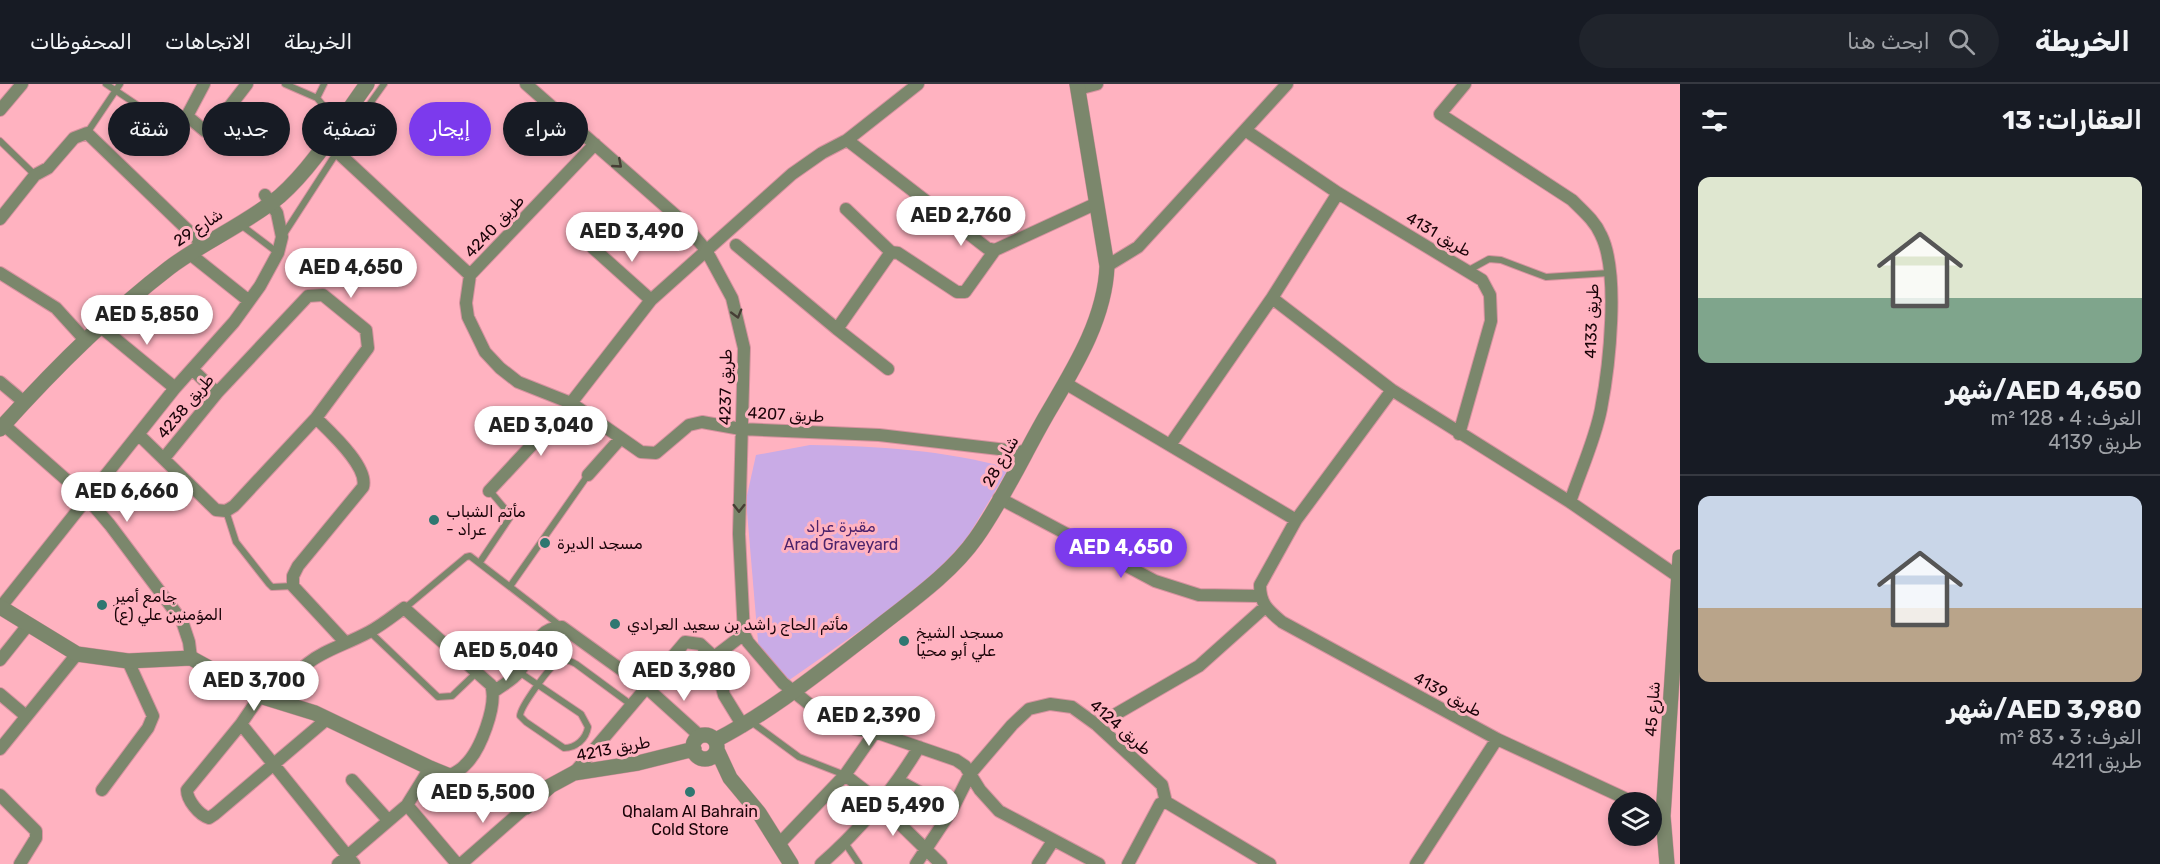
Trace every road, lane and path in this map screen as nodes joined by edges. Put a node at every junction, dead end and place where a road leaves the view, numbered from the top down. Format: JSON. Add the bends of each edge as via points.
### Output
{"nodes":[{"id":1,"x":22,"y":84,"type":"edge"},
{"id":2,"x":106,"y":84,"type":"edge"},
{"id":3,"x":120,"y":84,"type":"edge"},
{"id":4,"x":204,"y":84,"type":"edge"},
{"id":5,"x":248,"y":84,"type":"edge"},
{"id":6,"x":285,"y":84,"type":"edge"},
{"id":7,"x":324,"y":84,"type":"edge"},
{"id":8,"x":356,"y":84,"type":"edge"},
{"id":9,"x":367,"y":84,"type":"edge"},
{"id":10,"x":384,"y":84,"type":"edge"},
{"id":11,"x":526,"y":84,"type":"edge"},
{"id":12,"x":918,"y":84,"type":"edge"},
{"id":13,"x":1097,"y":84,"type":"edge"},
{"id":14,"x":1287,"y":84,"type":"edge"},
{"id":15,"x":1461,"y":85,"type":"edge"},
{"id":16,"x":1078,"y":87,"type":"edge"},
{"id":17,"x":115,"y":90,"type":"junction"},
{"id":18,"x":317,"y":98,"type":"junction"},
{"id":19,"x":133,"y":102,"type":"edge"},
{"id":20,"x":321,"y":102,"type":"edge"},
{"id":21,"x":346,"y":102,"type":"edge"},
{"id":22,"x":351,"y":102,"type":"edge"},
{"id":23,"x":371,"y":102,"type":"edge"},
{"id":24,"x":0,"y":110,"type":"edge"},
{"id":25,"x":1245,"y":130,"type":"junction"},
{"id":26,"x":87,"y":133,"type":"junction"},
{"id":27,"x":847,"y":140,"type":"junction"},
{"id":28,"x":0,"y":141,"type":"edge"},
{"id":29,"x":594,"y":144,"type":"junction"},
{"id":30,"x":310,"y":156,"type":"edge"},
{"id":31,"x":336,"y":156,"type":"edge"},
{"id":32,"x":344,"y":156,"type":"edge"},
{"id":33,"x":35,"y":175,"type":"junction"},
{"id":34,"x":1338,"y":193,"type":"junction"},
{"id":35,"x":268,"y":199,"type":"junction"},
{"id":36,"x":1095,"y":204,"type":"junction"},
{"id":37,"x":846,"y":209,"type":"dead end"},
{"id":38,"x":0,"y":219,"type":"edge"},
{"id":39,"x":238,"y":223,"type":"junction"},
{"id":40,"x":282,"y":237,"type":"junction"},
{"id":41,"x":196,"y":238,"type":"junction"},
{"id":42,"x":736,"y":245,"type":"dead end"},
{"id":43,"x":593,"y":248,"type":"dead end"},
{"id":44,"x":706,"y":250,"type":"junction"},
{"id":45,"x":995,"y":250,"type":"junction"},
{"id":46,"x":891,"y":252,"type":"junction"},
{"id":47,"x":278,"y":253,"type":"junction"},
{"id":48,"x":190,"y":254,"type":"junction"},
{"id":49,"x":1107,"y":266,"type":"junction"},
{"id":50,"x":1469,"y":270,"type":"junction"},
{"id":51,"x":0,"y":273,"type":"edge"},
{"id":52,"x":1609,"y":273,"type":"junction"},
{"id":53,"x":470,"y":275,"type":"junction"},
{"id":54,"x":1272,"y":298,"type":"junction"},
{"id":55,"x":651,"y":300,"type":"junction"},
{"id":56,"x":249,"y":301,"type":"junction"},
{"id":57,"x":100,"y":327,"type":"junction"},
{"id":58,"x":837,"y":329,"type":"junction"},
{"id":59,"x":84,"y":338,"type":"junction"},
{"id":60,"x":888,"y":369,"type":"dead end"},
{"id":61,"x":193,"y":370,"type":"junction"},
{"id":62,"x":0,"y":382,"type":"edge"},
{"id":63,"x":1065,"y":383,"type":"junction"},
{"id":64,"x":175,"y":388,"type":"junction"},
{"id":65,"x":1392,"y":390,"type":"junction"},
{"id":66,"x":217,"y":393,"type":"junction"},
{"id":67,"x":22,"y":399,"type":"junction"},
{"id":68,"x":571,"y":404,"type":"junction"},
{"id":69,"x":316,"y":418,"type":"junction"},
{"id":70,"x":1,"y":424,"type":"edge"},
{"id":71,"x":741,"y":429,"type":"junction"},
{"id":72,"x":1459,"y":434,"type":"junction"},
{"id":73,"x":139,"y":435,"type":"junction"},
{"id":74,"x":620,"y":439,"type":"junction"},
{"id":75,"x":1170,"y":446,"type":"junction"},
{"id":76,"x":1025,"y":452,"type":"junction"},
{"id":77,"x":165,"y":457,"type":"junction"},
{"id":78,"x":588,"y":475,"type":"joint"},
{"id":79,"x":489,"y":491,"type":"joint"},
{"id":80,"x":87,"y":498,"type":"junction"},
{"id":81,"x":999,"y":498,"type":"junction"},
{"id":82,"x":1570,"y":502,"type":"junction"},
{"id":83,"x":226,"y":512,"type":"junction"},
{"id":84,"x":1296,"y":520,"type":"junction"},
{"id":85,"x":1680,"y":556,"type":"edge"},
{"id":86,"x":480,"y":562,"type":"junction"},
{"id":87,"x":1679,"y":577,"type":"edge"},
{"id":88,"x":510,"y":585,"type":"junction"},
{"id":89,"x":293,"y":586,"type":"junction"},
{"id":90,"x":1262,"y":602,"type":"junction"},
{"id":91,"x":0,"y":607,"type":"edge"},
{"id":92,"x":404,"y":608,"type":"junction"},
{"id":93,"x":1678,"y":615,"type":"edge"},
{"id":94,"x":28,"y":625,"type":"junction"},
{"id":95,"x":562,"y":627,"type":"junction"},
{"id":96,"x":369,"y":632,"type":"junction"},
{"id":97,"x":744,"y":634,"type":"junction"},
{"id":98,"x":345,"y":642,"type":"junction"},
{"id":99,"x":77,"y":654,"type":"junction"},
{"id":100,"x":714,"y":657,"type":"junction"},
{"id":101,"x":191,"y":658,"type":"junction"},
{"id":102,"x":0,"y":660,"type":"edge"},
{"id":103,"x":128,"y":661,"type":"junction"},
{"id":104,"x":519,"y":672,"type":"junction"},
{"id":105,"x":476,"y":673,"type":"junction"},
{"id":106,"x":538,"y":686,"type":"junction"},
{"id":107,"x":648,"y":689,"type":"junction"},
{"id":108,"x":494,"y":692,"type":"junction"},
{"id":109,"x":793,"y":692,"type":"junction"},
{"id":110,"x":0,"y":694,"type":"edge"},
{"id":111,"x":260,"y":696,"type":"junction"},
{"id":112,"x":282,"y":702,"type":"junction"},
{"id":113,"x":633,"y":706,"type":"junction"},
{"id":114,"x":26,"y":716,"type":"junction"},
{"id":115,"x":327,"y":718,"type":"junction"},
{"id":116,"x":241,"y":724,"type":"junction"},
{"id":117,"x":747,"y":724,"type":"junction"},
{"id":118,"x":1097,"y":725,"type":"junction"},
{"id":119,"x":588,"y":727,"type":"junction"},
{"id":120,"x":875,"y":732,"type":"junction"},
{"id":121,"x":603,"y":739,"type":"junction"},
{"id":122,"x":1497,"y":739,"type":"junction"},
{"id":123,"x":706,"y":747,"type":"junction"},
{"id":124,"x":919,"y":747,"type":"junction"},
{"id":125,"x":0,"y":749,"type":"edge"},
{"id":126,"x":275,"y":763,"type":"junction"},
{"id":127,"x":430,"y":768,"type":"junction"},
{"id":128,"x":574,"y":773,"type":"junction"},
{"id":129,"x":970,"y":774,"type":"junction"},
{"id":130,"x":845,"y":775,"type":"junction"},
{"id":131,"x":449,"y":776,"type":"junction"},
{"id":132,"x":352,"y":780,"type":"dead end"},
{"id":133,"x":898,"y":781,"type":"junction"},
{"id":134,"x":102,"y":790,"type":"dead end"},
{"id":135,"x":1612,"y":792,"type":"edge"},
{"id":136,"x":1659,"y":792,"type":"edge"},
{"id":137,"x":0,"y":795,"type":"edge"},
{"id":138,"x":1163,"y":803,"type":"junction"},
{"id":139,"x":879,"y":804,"type":"junction"},
{"id":140,"x":407,"y":805,"type":"junction"},
{"id":141,"x":526,"y":807,"type":"junction"},
{"id":142,"x":952,"y":810,"type":"junction"},
{"id":143,"x":388,"y":820,"type":"junction"},
{"id":144,"x":1662,"y":837,"type":"edge"},
{"id":145,"x":1053,"y":841,"type":"junction"},
{"id":146,"x":845,"y":843,"type":"junction"},
{"id":147,"x":779,"y":844,"type":"junction"},
{"id":148,"x":927,"y":848,"type":"junction"},
{"id":149,"x":346,"y":861,"type":"edge"},
{"id":150,"x":20,"y":864,"type":"edge"},
{"id":151,"x":459,"y":864,"type":"edge"},
{"id":152,"x":791,"y":864,"type":"edge"},
{"id":153,"x":821,"y":864,"type":"edge"},
{"id":154,"x":859,"y":864,"type":"edge"},
{"id":155,"x":916,"y":864,"type":"edge"},
{"id":156,"x":941,"y":864,"type":"edge"},
{"id":157,"x":1038,"y":864,"type":"edge"},
{"id":158,"x":1099,"y":864,"type":"edge"},
{"id":159,"x":1128,"y":864,"type":"edge"},
{"id":160,"x":1270,"y":864,"type":"edge"},
{"id":161,"x":1416,"y":864,"type":"edge"},
{"id":162,"x":1668,"y":864,"type":"edge"}],
"edges":[{"from":1,"to":24,"type":"street"},
{"from":2,"to":17,"type":"lane"},
{"from":3,"to":17,"type":"lane"},
{"from":4,"to":5,"type":"street","via":[[187,116],[210,132]]},
{"from":6,"to":18,"type":"lane"},
{"from":7,"to":18,"type":"lane"},
{"from":8,"to":21,"type":"street","name":"شارع 29"},
{"from":9,"to":22,"type":"street","name":"شارع 29"},
{"from":10,"to":23,"type":"lane"},
{"from":11,"to":29,"type":"street","name":"طريق 4237"},
{"from":12,"to":27,"type":"street"},
{"from":13,"to":16,"type":"street"},
{"from":14,"to":25,"type":"street"},
{"from":15,"to":52,"type":"street","name":"طريق 4133","via":[[1440,114],[1572,200],[1590,217],[1602,237]]},
{"from":16,"to":36,"type":"street","name":"شارع 28"},
{"from":17,"to":19,"type":"lane"},
{"from":17,"to":26,"type":"lane"},
{"from":18,"to":20,"type":"lane"},
{"from":25,"to":34,"type":"street","name":"طريق 4131"},
{"from":25,"to":49,"type":"street","via":[[1138,247]]},
{"from":26,"to":33,"type":"street","via":[[74,138],[48,168]]},
{"from":26,"to":41,"type":"street"},
{"from":27,"to":44,"type":"street","via":[[792,174]]},
{"from":27,"to":45,"type":"street","via":[[987,248]]},
{"from":28,"to":33,"type":"lane"},
{"from":29,"to":44,"type":"street","name":"طريق 4237","one_way":true,"via":[[681,220]]},
{"from":29,"to":53,"type":"street","name":"طريق 4240"},
{"from":30,"to":35,"type":"street","name":"شارع 29","via":[[287,189]]},
{"from":31,"to":40,"type":"lane"},
{"from":32,"to":53,"type":"street"},
{"from":33,"to":38,"type":"street"},
{"from":34,"to":50,"type":"street","name":"طريق 4131"},
{"from":34,"to":54,"type":"street"},
{"from":35,"to":39,"type":"street","name":"شارع 29"},
{"from":35,"to":40,"type":"street","via":[[279,219]]},
{"from":35,"to":41,"type":"street","name":"شارع 29"},
{"from":36,"to":45,"type":"street"},
{"from":36,"to":49,"type":"street","name":"شارع 28"},
{"from":37,"to":46,"type":"street"},
{"from":39,"to":47,"type":"lane"},
{"from":39,"to":48,"type":"street","name":"شارع 29"},
{"from":40,"to":47,"type":"street"},
{"from":41,"to":59,"type":"street","name":"شارع 29","via":[[150,273]]},
{"from":42,"to":58,"type":"street"},
{"from":43,"to":55,"type":"street"},
{"from":44,"to":55,"type":"street"},
{"from":44,"to":71,"type":"street","name":"طريق 4237","one_way":true,"via":[[738,316],[744,348]]},
{"from":45,"to":46,"type":"street","via":[[964,292],[957,292]]},
{"from":46,"to":58,"type":"street"},
{"from":47,"to":56,"type":"street"},
{"from":48,"to":56,"type":"street"},
{"from":48,"to":57,"type":"street","name":"شارع 29"},
{"from":49,"to":63,"type":"street","name":"شارع 28","via":[[1101,310]]},
{"from":50,"to":52,"type":"lane","via":[[1489,259],[1546,277]]},
{"from":50,"to":72,"type":"street","name":"طريق 4131","via":[[1482,280],[1490,295],[1491,321]]},
{"from":51,"to":59,"type":"street","via":[[56,308]]},
{"from":52,"to":82,"type":"street","name":"طريق 4133","via":[[1612,302],[1601,411]]},
{"from":53,"to":68,"type":"street","name":"طريق 4240","via":[[468,317],[485,352],[518,382]]},
{"from":54,"to":65,"type":"street"},
{"from":54,"to":75,"type":"street"},
{"from":55,"to":68,"type":"street"},
{"from":56,"to":61,"type":"street"},
{"from":57,"to":59,"type":"street","name":"شارع 29"},
{"from":57,"to":64,"type":"street"},
{"from":58,"to":60,"type":"street"},
{"from":59,"to":67,"type":"street","name":"شارع 29"},
{"from":61,"to":64,"type":"street"},
{"from":61,"to":66,"type":"street"},
{"from":62,"to":67,"type":"street"},
{"from":63,"to":75,"type":"street"},
{"from":63,"to":76,"type":"street","name":"شارع 28"},
{"from":64,"to":73,"type":"street"},
{"from":65,"to":72,"type":"street"},
{"from":65,"to":84,"type":"street"},
{"from":66,"to":69,"type":"street","name":"طريق 4238","via":[[301,301],[323,295],[366,330],[369,340],[368,348]]},
{"from":66,"to":77,"type":"street","name":"طريق 4238"},
{"from":67,"to":70,"type":"street","name":"شارع 29"},
{"from":68,"to":74,"type":"street","name":"طريق 4207"},
{"from":68,"to":79,"type":"street"},
{"from":69,"to":83,"type":"street","name":"طريق 4238"},
{"from":69,"to":89,"type":"street","via":[[363,472],[365,480],[298,566]]},
{"from":70,"to":80,"type":"street"},
{"from":71,"to":74,"type":"street","name":"طريق 4207","via":[[695,423],[649,454]]},
{"from":71,"to":76,"type":"street","name":"طريق 4207","via":[[879,435]]},
{"from":71,"to":97,"type":"street","name":"طريق 4237","one_way":true},
{"from":72,"to":82,"type":"street"},
{"from":73,"to":77,"type":"street","name":"طريق 4238"},
{"from":73,"to":80,"type":"street"},
{"from":74,"to":78,"type":"street"},
{"from":75,"to":84,"type":"street"},
{"from":76,"to":81,"type":"street","name":"شارع 28"},
{"from":77,"to":83,"type":"street","name":"طريق 4238","via":[[216,510]]},
{"from":78,"to":88,"type":"lane"},
{"from":79,"to":86,"type":"lane","via":[[510,512]]},
{"from":80,"to":91,"type":"street"},
{"from":80,"to":101,"type":"street","via":[[182,621]]},
{"from":81,"to":90,"type":"street","via":[[1155,580],[1199,595]]},
{"from":81,"to":109,"type":"street","name":"شارع 28","via":[[976,539],[931,586]]},
{"from":82,"to":87,"type":"street"},
{"from":83,"to":89,"type":"lane","via":[[236,542],[268,584]]},
{"from":84,"to":90,"type":"street","via":[[1260,585]]},
{"from":85,"to":87,"type":"street","name":"شارع 45"},
{"from":86,"to":88,"type":"lane"},
{"from":86,"to":92,"type":"lane","via":[[466,557]]},
{"from":87,"to":93,"type":"street","name":"شارع 45"},
{"from":88,"to":95,"type":"lane"},
{"from":89,"to":98,"type":"street"},
{"from":90,"to":118,"type":"street","via":[[1199,666]]},
{"from":90,"to":122,"type":"street","name":"طريق 4139","via":[[1282,622]]},
{"from":91,"to":94,"type":"street"},
{"from":92,"to":96,"type":"street"},
{"from":92,"to":105,"type":"street"},
{"from":93,"to":136,"type":"street","name":"شارع 45"},
{"from":94,"to":99,"type":"street"},
{"from":94,"to":102,"type":"street"},
{"from":95,"to":104,"type":"street","via":[[543,632]]},
{"from":95,"to":107,"type":"street"},
{"from":96,"to":98,"type":"street"},
{"from":96,"to":105,"type":"lane","via":[[438,697],[452,696]]},
{"from":97,"to":100,"type":"street"},
{"from":97,"to":109,"type":"street"},
{"from":98,"to":112,"type":"street","via":[[313,658],[293,679]]},
{"from":99,"to":103,"type":"street"},
{"from":99,"to":114,"type":"street"},
{"from":100,"to":107,"type":"street","via":[[700,644],[686,642]]},
{"from":100,"to":117,"type":"street","via":[[724,695]]},
{"from":101,"to":103,"type":"street"},
{"from":101,"to":111,"type":"street"},
{"from":103,"to":134,"type":"street","via":[[153,716]]},
{"from":104,"to":106,"type":"lane"},
{"from":104,"to":108,"type":"street"},
{"from":105,"to":108,"type":"street"},
{"from":106,"to":113,"type":"lane","via":[[553,665],[567,660]]},
{"from":106,"to":119,"type":"lane","via":[[582,714]]},
{"from":106,"to":119,"type":"lane","via":[[521,707],[522,720],[564,748],[580,743]]},
{"from":107,"to":113,"type":"street"},
{"from":107,"to":123,"type":"street"},
{"from":108,"to":131,"type":"street","via":[[492,711],[475,751],[466,765]]},
{"from":109,"to":117,"type":"street","name":"شارع 28"},
{"from":109,"to":120,"type":"street","via":[[825,717]]},
{"from":110,"to":114,"type":"street"},
{"from":111,"to":112,"type":"street"},
{"from":111,"to":116,"type":"street"},
{"from":112,"to":115,"type":"street"},
{"from":113,"to":121,"type":"street"},
{"from":114,"to":125,"type":"street"},
{"from":115,"to":126,"type":"street"},
{"from":115,"to":127,"type":"street"},
{"from":116,"to":126,"type":"street"},
{"from":116,"to":126,"type":"street","via":[[187,790],[190,800],[209,818]]},
{"from":117,"to":123,"type":"street","name":"شارع 28"},
{"from":117,"to":130,"type":"lane","via":[[799,757]]},
{"from":118,"to":129,"type":"street","name":"طريق 4124","via":[[1072,707],[1050,704],[1029,709]]},
{"from":118,"to":138,"type":"street","name":"طريق 4124","via":[[1162,784]]},
{"from":119,"to":121,"type":"lane"},
{"from":120,"to":124,"type":"street"},
{"from":120,"to":130,"type":"street"},
{"from":121,"to":128,"type":"street"},
{"from":122,"to":135,"type":"street","name":"طريق 4139"},
{"from":122,"to":161,"type":"street"},
{"from":123,"to":128,"type":"street","name":"طريق 4213"},
{"from":123,"to":147,"type":"street","via":[[720,774],[730,778]]},
{"from":124,"to":129,"type":"street","via":[[956,760]]},
{"from":124,"to":133,"type":"street"},
{"from":126,"to":149,"type":"street"},
{"from":127,"to":131,"type":"street"},
{"from":127,"to":140,"type":"street"},
{"from":128,"to":141,"type":"street","name":"طريق 4213","via":[[550,786]]},
{"from":129,"to":142,"type":"street","name":"طريق 4124"},
{"from":129,"to":145,"type":"street","via":[[999,811]]},
{"from":130,"to":139,"type":"street"},
{"from":130,"to":147,"type":"street"},
{"from":131,"to":141,"type":"street"},
{"from":132,"to":143,"type":"street"},
{"from":133,"to":139,"type":"street"},
{"from":133,"to":142,"type":"street"},
{"from":137,"to":150,"type":"street","via":[[36,831],[36,838]]},
{"from":138,"to":159,"type":"street"},
{"from":138,"to":160,"type":"street"},
{"from":139,"to":146,"type":"street"},
{"from":139,"to":148,"type":"street"},
{"from":140,"to":143,"type":"street"},
{"from":140,"to":151,"type":"street"},
{"from":141,"to":151,"type":"street","name":"طريق 4213"},
{"from":142,"to":148,"type":"street","name":"طريق 4124"},
{"from":143,"to":149,"type":"street"},
{"from":144,"to":162,"type":"street","name":"شارع 45"},
{"from":145,"to":157,"type":"street"},
{"from":145,"to":158,"type":"street"},
{"from":146,"to":153,"type":"street"},
{"from":146,"to":154,"type":"lane"},
{"from":147,"to":152,"type":"street"},
{"from":148,"to":155,"type":"street","name":"طريق 4124"},
{"from":148,"to":156,"type":"street"}]}
